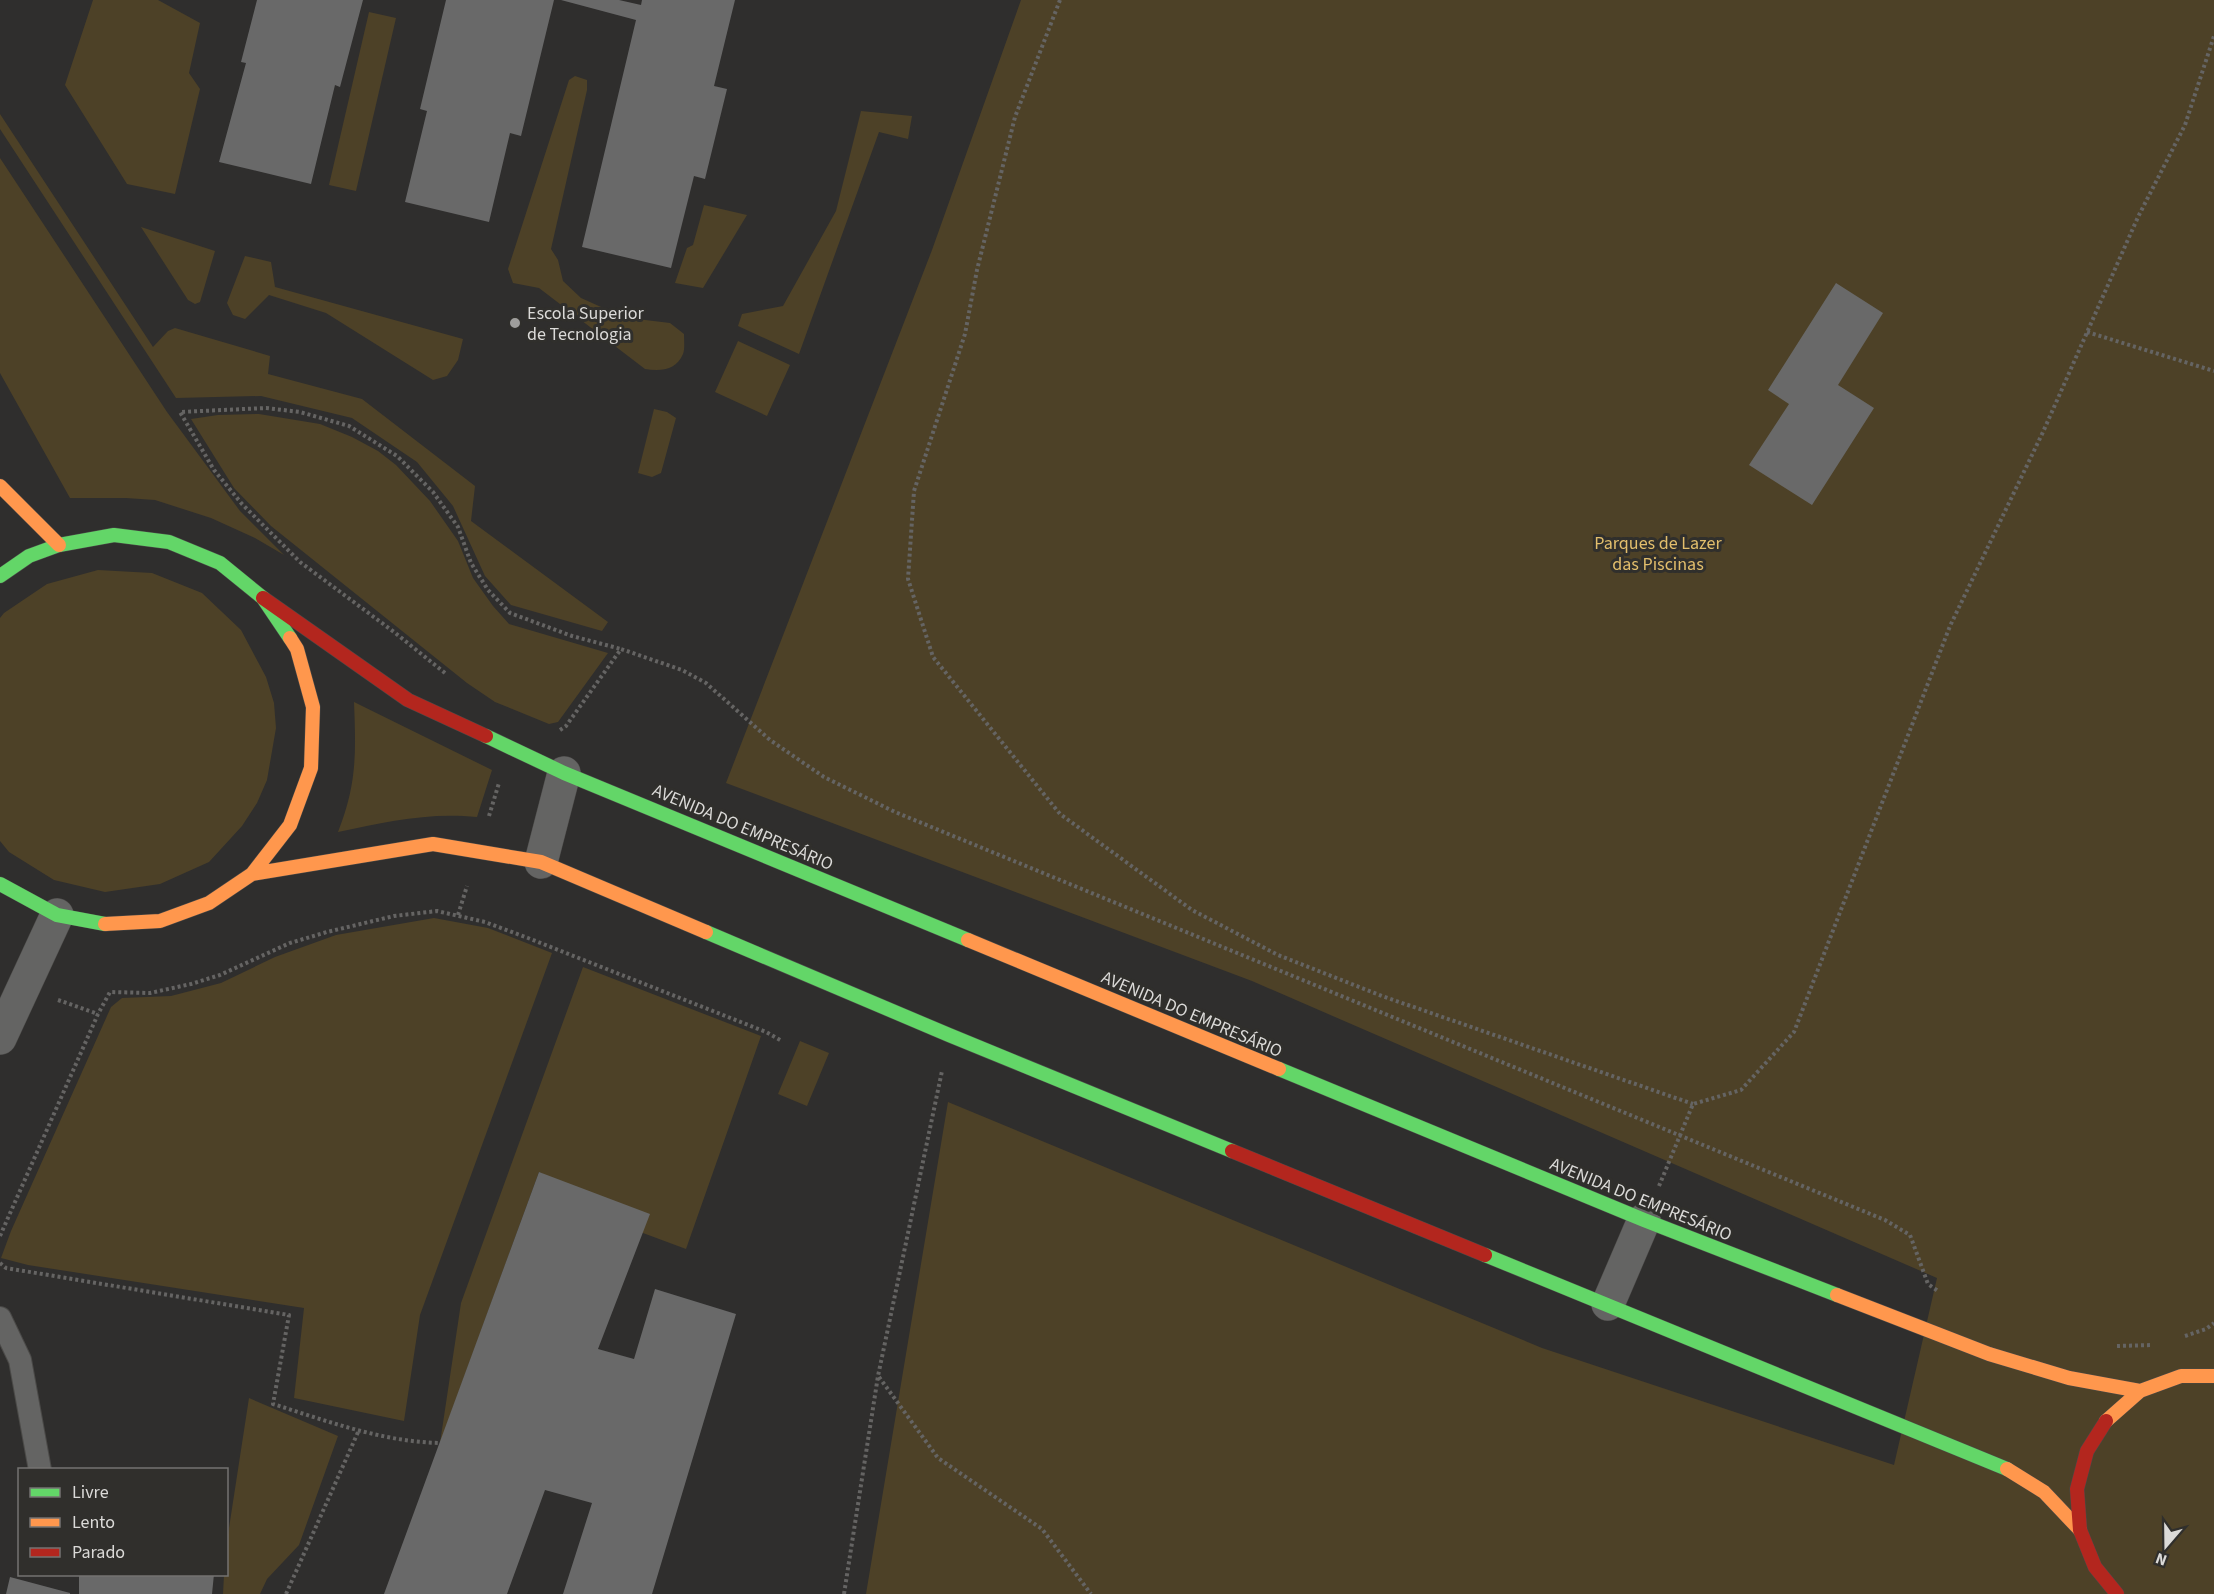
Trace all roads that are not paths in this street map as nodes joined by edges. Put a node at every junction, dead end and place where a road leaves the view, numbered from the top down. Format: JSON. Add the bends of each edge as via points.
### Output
{"nodes":[{"id":1,"x":0,"y":486,"type":"edge"},
{"id":2,"x":59,"y":545,"type":"junction"},
{"id":3,"x":0,"y":576,"type":"edge"},
{"id":4,"x":263,"y":598,"type":"junction"},
{"id":5,"x":564,"y":772,"type":"junction"},
{"id":6,"x":541,"y":862,"type":"junction"},
{"id":7,"x":252,"y":874,"type":"junction"},
{"id":8,"x":0,"y":884,"type":"edge"},
{"id":9,"x":57,"y":915,"type":"junction"},
{"id":10,"x":0,"y":1038,"type":"edge"},
{"id":11,"x":1644,"y":1220,"type":"junction"},
{"id":12,"x":1608,"y":1304,"type":"junction"},
{"id":13,"x":0,"y":1318,"type":"edge"},
{"id":14,"x":2214,"y":1376,"type":"edge"},
{"id":15,"x":2140,"y":1391,"type":"junction"},
{"id":16,"x":40,"y":1468,"type":"edge"},
{"id":17,"x":2080,"y":1530,"type":"junction"},
{"id":18,"x":2117,"y":1594,"type":"edge"}],
"edges":[{"from":1,"to":2,"type":"street"},
{"from":2,"to":3,"type":"street","via":[[29,556]]},
{"from":2,"to":4,"type":"street","via":[[114,535],[168,542],[220,563]]},
{"from":4,"to":5,"type":"street","name":"AVENIDA DO EMPRESÁRIO","via":[[408,700]]},
{"from":4,"to":7,"type":"street","via":[[297,649],[314,707],[311,768],[290,825]]},
{"from":5,"to":6,"type":"street"},
{"from":5,"to":11,"type":"street","name":"AVENIDA DO EMPRESÁRIO"},
{"from":6,"to":7,"type":"street","via":[[433,844]]},
{"from":6,"to":12,"type":"street","via":[[949,1035]]},
{"from":7,"to":9,"type":"street","via":[[209,903],[160,921],[108,925]]},
{"from":8,"to":9,"type":"street"},
{"from":9,"to":10,"type":"street"},
{"from":11,"to":12,"type":"street"},
{"from":11,"to":15,"type":"street","name":"AVENIDA DO EMPRESÁRIO","via":[[1989,1354],[2069,1378]]},
{"from":12,"to":17,"type":"street","via":[[2007,1469],[2044,1492]]},
{"from":13,"to":16,"type":"lane","via":[[20,1360]]},
{"from":14,"to":15,"type":"street","via":[[2181,1376]]},
{"from":15,"to":17,"type":"street","via":[[2109,1417],[2087,1451],[2077,1489]]},
{"from":17,"to":18,"type":"street","via":[[2095,1567]]}]}
